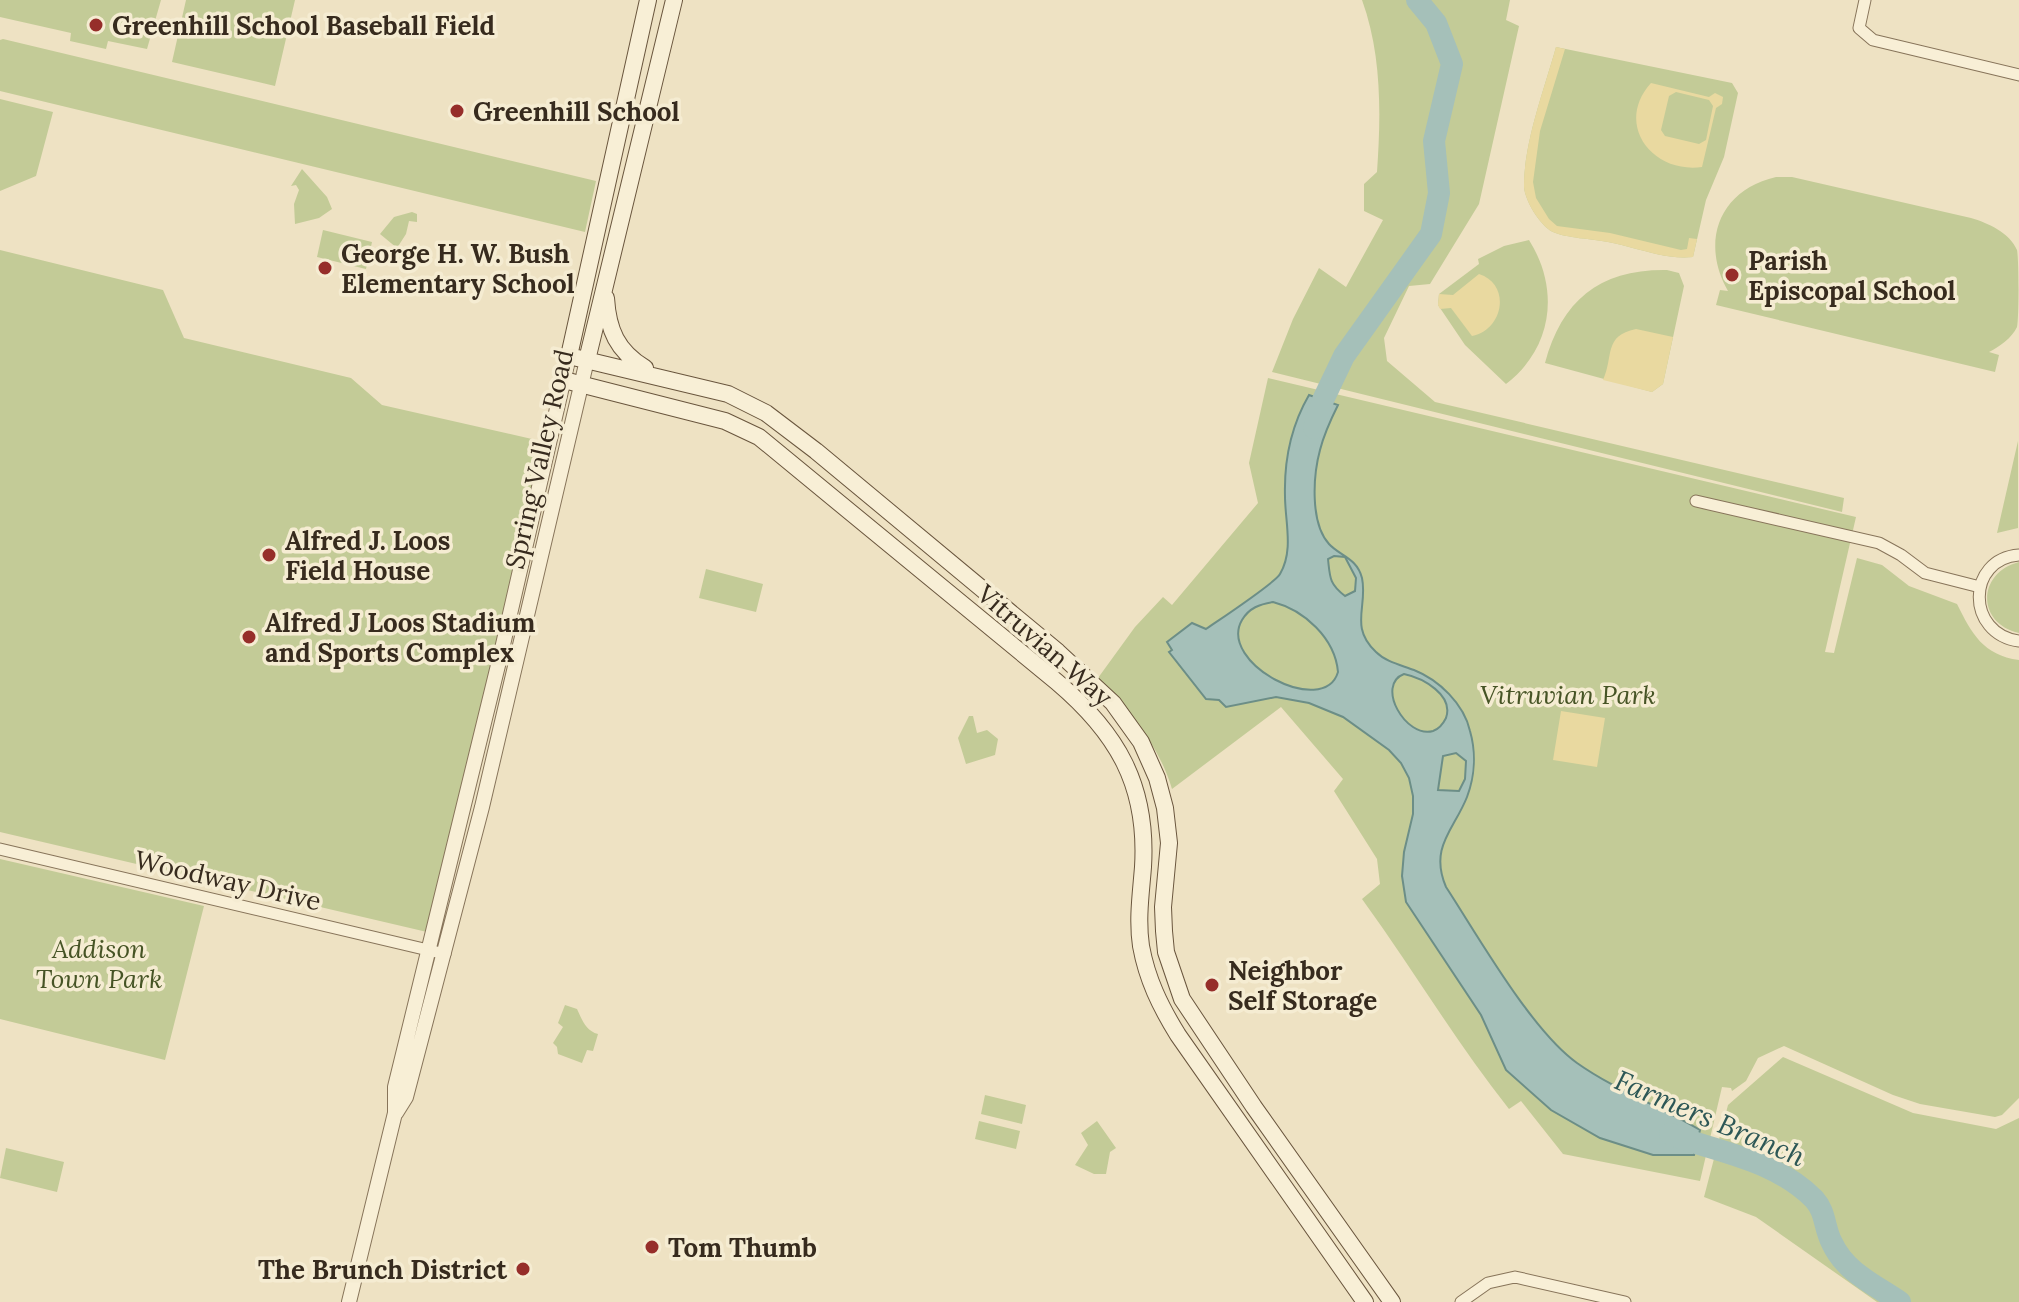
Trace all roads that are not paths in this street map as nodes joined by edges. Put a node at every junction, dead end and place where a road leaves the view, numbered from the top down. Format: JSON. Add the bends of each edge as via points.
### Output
{"nodes":[{"id":1,"x":648,"y":0,"type":"edge"},
{"id":2,"x":674,"y":0,"type":"edge"},
{"id":3,"x":1865,"y":0,"type":"edge"},
{"id":4,"x":2019,"y":75,"type":"edge"},
{"id":5,"x":614,"y":159,"type":"junction"},
{"id":6,"x":635,"y":164,"type":"junction"},
{"id":7,"x":606,"y":281,"type":"junction"},
{"id":8,"x":569,"y":356,"type":"junction"},
{"id":9,"x":587,"y":360,"type":"junction"},
{"id":10,"x":656,"y":375,"type":"junction"},
{"id":11,"x":564,"y":380,"type":"junction"},
{"id":12,"x":581,"y":384,"type":"junction"},
{"id":13,"x":759,"y":437,"type":"junction"},
{"id":14,"x":816,"y":451,"type":"junction"},
{"id":15,"x":1696,"y":501,"type":"dead end"},
{"id":16,"x":926,"y":543,"type":"junction"},
{"id":17,"x":2019,"y":555,"type":"edge"},
{"id":18,"x":910,"y":562,"type":"junction"},
{"id":19,"x":1980,"y":587,"type":"junction"},
{"id":20,"x":2019,"y":641,"type":"edge"},
{"id":21,"x":1113,"y":703,"type":"junction"},
{"id":22,"x":1096,"y":718,"type":"junction"},
{"id":23,"x":0,"y":849,"type":"edge"},
{"id":24,"x":428,"y":950,"type":"junction"},
{"id":25,"x":445,"y":954,"type":"junction"},
{"id":26,"x":395,"y":1113,"type":"junction"},
{"id":27,"x":349,"y":1302,"type":"edge"},
{"id":28,"x":1365,"y":1302,"type":"edge"},
{"id":29,"x":1392,"y":1302,"type":"edge"},
{"id":30,"x":1461,"y":1302,"type":"edge"},
{"id":31,"x":1625,"y":1302,"type":"edge"}],
"edges":[{"from":1,"to":5,"type":"main road","name":"Spring Valley Road"},
{"from":2,"to":6,"type":"main road","name":"Spring Valley Road"},
{"from":3,"to":4,"type":"street","via":[[1859,28],[1873,40]]},
{"from":5,"to":6,"type":"main road"},
{"from":5,"to":8,"type":"main road","name":"Spring Valley Road"},
{"from":6,"to":7,"type":"main road","name":"Spring Valley Road"},
{"from":7,"to":9,"type":"main road","name":"Spring Valley Road"},
{"from":7,"to":10,"type":"main road","via":[[609,327],[616,343]]},
{"from":8,"to":9,"type":"main road","name":"Vitruvian Way"},
{"from":8,"to":11,"type":"street","name":"Spring Valley Road"},
{"from":9,"to":10,"type":"main road","name":"Vitruvian Way"},
{"from":9,"to":12,"type":"street","name":"Spring Valley Road"},
{"from":10,"to":14,"type":"main road","name":"Vitruvian Way","via":[[741,400]]},
{"from":11,"to":12,"type":"main road","name":"Vitruvian Way"},
{"from":11,"to":24,"type":"street","name":"Spring Valley Road"},
{"from":12,"to":13,"type":"main road","name":"Vitruvian Way","via":[[725,421]]},
{"from":12,"to":25,"type":"street","name":"Spring Valley Road"},
{"from":13,"to":14,"type":"main road","via":[[802,457]]},
{"from":13,"to":18,"type":"main road","name":"Vitruvian Way"},
{"from":14,"to":16,"type":"main road","name":"Vitruvian Way"},
{"from":15,"to":19,"type":"street","via":[[1879,543],[1925,573]]},
{"from":16,"to":18,"type":"main road"},
{"from":16,"to":21,"type":"main road","name":"Vitruvian Way"},
{"from":17,"to":19,"type":"street","via":[[1997,562]]},
{"from":18,"to":22,"type":"main road","name":"Vitruvian Way"},
{"from":19,"to":20,"type":"street","via":[[1985,622],[1995,633]]},
{"from":21,"to":22,"type":"main road"},
{"from":21,"to":29,"type":"main road","name":"Vitruvian Way","via":[[1141,742],[1165,808],[1169,843],[1164,931],[1182,999]]},
{"from":22,"to":28,"type":"main road","name":"Vitruvian Way","via":[[1126,766],[1141,812],[1139,927],[1159,1004]]},
{"from":23,"to":24,"type":"street","name":"Woodway Drive"},
{"from":24,"to":25,"type":"street","name":"Woodway Drive"},
{"from":24,"to":26,"type":"street","name":"Spring Valley Road","via":[[395,1087]]},
{"from":25,"to":26,"type":"street","name":"Spring Valley Road","via":[[406,1097]]},
{"from":26,"to":27,"type":"street","name":"Spring Valley Road"},
{"from":30,"to":31,"type":"street","via":[[1488,1283],[1515,1277]]}]}
